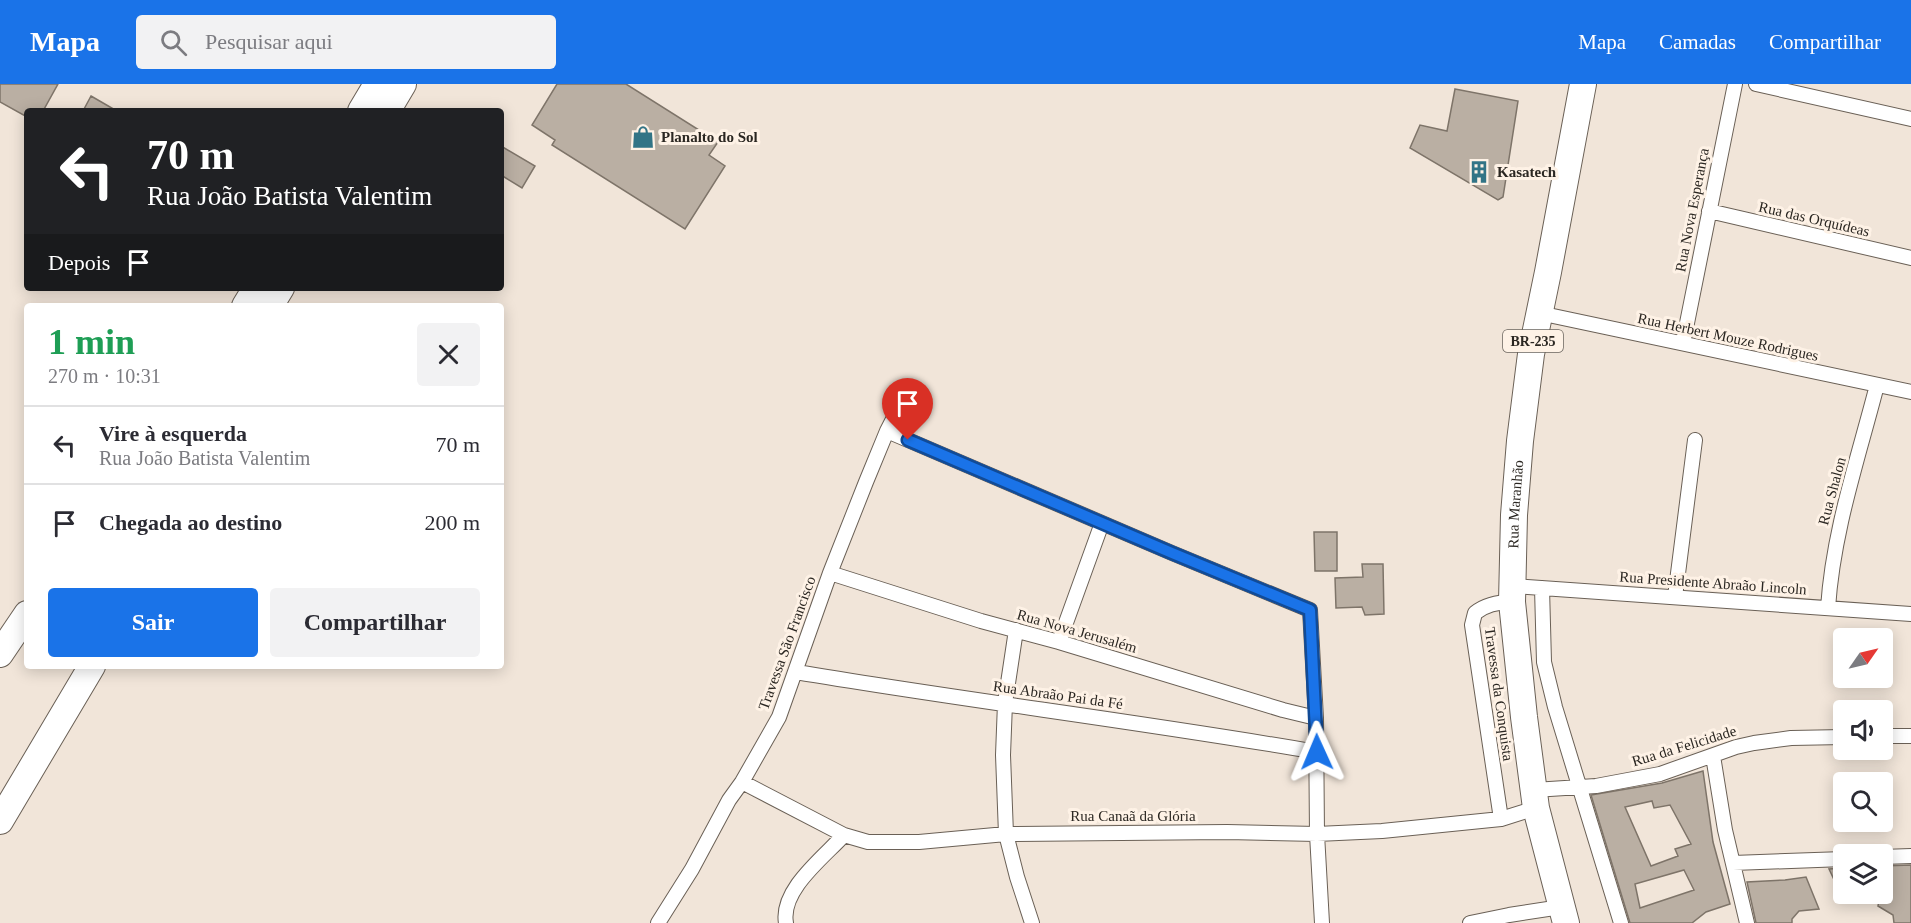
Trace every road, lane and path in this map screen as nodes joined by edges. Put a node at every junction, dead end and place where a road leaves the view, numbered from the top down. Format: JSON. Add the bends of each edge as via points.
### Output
{"nodes":[{"id":1,"x":377,"y":84,"type":"edge"},
{"id":2,"x":403,"y":84,"type":"edge"},
{"id":3,"x":1583,"y":84,"type":"edge"},
{"id":4,"x":1735,"y":84,"type":"edge"},
{"id":5,"x":1756,"y":84,"type":"edge"},
{"id":6,"x":363,"y":108,"type":"edge"},
{"id":7,"x":389,"y":108,"type":"edge"},
{"id":8,"x":1911,"y":119,"type":"edge"},
{"id":9,"x":1709,"y":211,"type":"junction"},
{"id":10,"x":1911,"y":258,"type":"edge"},
{"id":11,"x":1539,"y":313,"type":"junction"},
{"id":12,"x":1683,"y":343,"type":"junction"},
{"id":13,"x":1877,"y":385,"type":"junction"},
{"id":14,"x":1911,"y":392,"type":"edge"},
{"id":15,"x":906,"y":393,"type":"dead end"},
{"id":16,"x":887,"y":431,"type":"junction"},
{"id":17,"x":1695,"y":440,"type":"dead end"},
{"id":18,"x":1102,"y":523,"type":"junction"},
{"id":19,"x":830,"y":573,"type":"junction"},
{"id":20,"x":1542,"y":588,"type":"junction"},
{"id":21,"x":1513,"y":594,"type":"junction"},
{"id":22,"x":1675,"y":597,"type":"junction"},
{"id":23,"x":1828,"y":608,"type":"junction"},
{"id":24,"x":1911,"y":614,"type":"edge"},
{"id":25,"x":24,"y":618,"type":"edge"},
{"id":26,"x":1016,"y":630,"type":"junction"},
{"id":27,"x":1059,"y":642,"type":"junction"},
{"id":28,"x":24,"y":651,"type":"edge"},
{"id":29,"x":1,"y":653,"type":"edge"},
{"id":30,"x":69,"y":669,"type":"edge"},
{"id":31,"x":90,"y":669,"type":"edge"},
{"id":32,"x":796,"y":672,"type":"junction"},
{"id":33,"x":71,"y":703,"type":"junction"},
{"id":34,"x":1005,"y":703,"type":"junction"},
{"id":35,"x":1316,"y":718,"type":"junction"},
{"id":36,"x":1893,"y":736,"type":"edge"},
{"id":37,"x":1911,"y":736,"type":"edge"},
{"id":38,"x":1833,"y":737,"type":"edge"},
{"id":39,"x":1317,"y":752,"type":"junction"},
{"id":40,"x":1713,"y":756,"type":"junction"},
{"id":41,"x":742,"y":782,"type":"junction"},
{"id":42,"x":1580,"y":786,"type":"junction"},
{"id":43,"x":1535,"y":799,"type":"junction"},
{"id":44,"x":1501,"y":819,"type":"junction"},
{"id":45,"x":0,"y":820,"type":"edge"},
{"id":46,"x":1006,"y":834,"type":"junction"},
{"id":47,"x":1317,"y":834,"type":"junction"},
{"id":48,"x":844,"y":835,"type":"junction"},
{"id":49,"x":1911,"y":856,"type":"edge"},
{"id":50,"x":1893,"y":857,"type":"edge"},
{"id":51,"x":1833,"y":859,"type":"edge"},
{"id":52,"x":1733,"y":863,"type":"junction"},
{"id":53,"x":1563,"y":915,"type":"edge"},
{"id":54,"x":658,"y":923,"type":"edge"},
{"id":55,"x":786,"y":923,"type":"edge"},
{"id":56,"x":1032,"y":923,"type":"edge"},
{"id":57,"x":1322,"y":923,"type":"edge"},
{"id":58,"x":1470,"y":923,"type":"edge"},
{"id":59,"x":1621,"y":923,"type":"edge"},
{"id":60,"x":1747,"y":923,"type":"edge"}],
"edges":[{"from":1,"to":6,"type":"highway"},
{"from":2,"to":7,"type":"highway"},
{"from":3,"to":11,"type":"highway","name":"Rua Maranhão","number":"BR-235"},
{"from":4,"to":9,"type":"street","name":"Rua Nova Esperança"},
{"from":5,"to":8,"type":"street"},
{"from":9,"to":10,"type":"street","name":"Rua das Orquídeas"},
{"from":9,"to":12,"type":"street","name":"Rua Nova Esperança"},
{"from":11,"to":12,"type":"street","name":"Rua Herbert Mouze Rodrigues"},
{"from":11,"to":21,"type":"highway","name":"Rua Maranhão","number":"BR-235","via":[[1520,441]]},
{"from":12,"to":13,"type":"street","name":"Rua Herbert Mouze Rodrigues"},
{"from":13,"to":14,"type":"street","name":"Rua Herbert Mouze Rodrigues"},
{"from":13,"to":23,"type":"street","name":"Rua Shalon","via":[[1837,537]]},
{"from":15,"to":16,"type":"street","name":"Travessa São Francisco"},
{"from":16,"to":18,"type":"street"},
{"from":16,"to":19,"type":"street","name":"Travessa São Francisco"},
{"from":17,"to":22,"type":"street"},
{"from":18,"to":27,"type":"street"},
{"from":18,"to":35,"type":"street","via":[[1310,610]]},
{"from":19,"to":26,"type":"street","name":"Rua Nova Jerusalém"},
{"from":19,"to":32,"type":"street","name":"Travessa São Francisco"},
{"from":20,"to":21,"type":"street","name":"Rua Presidente Abraão Lincoln"},
{"from":20,"to":22,"type":"street","name":"Rua Presidente Abraão Lincoln"},
{"from":20,"to":42,"type":"street","via":[[1544,662]]},
{"from":21,"to":43,"type":"highway","name":"Rua Maranhão","number":"BR-235"},
{"from":21,"to":44,"type":"street","name":"Travessa da Conquista","via":[[1475,613],[1472,625]]},
{"from":22,"to":23,"type":"street","name":"Rua Presidente Abraão Lincoln"},
{"from":23,"to":24,"type":"street","name":"Rua Presidente Abraão Lincoln"},
{"from":25,"to":29,"type":"highway"},
{"from":26,"to":27,"type":"street","name":"Rua Nova Jerusalém"},
{"from":26,"to":34,"type":"street"},
{"from":27,"to":35,"type":"street","name":"Rua Nova Jerusalém"},
{"from":28,"to":29,"type":"highway"},
{"from":30,"to":33,"type":"highway"},
{"from":31,"to":33,"type":"highway"},
{"from":32,"to":34,"type":"street","name":"Rua Abraão Pai da Fé","via":[[923,694]]},
{"from":32,"to":41,"type":"street","name":"Travessa São Francisco","via":[[779,717]]},
{"from":33,"to":45,"type":"highway"},
{"from":34,"to":39,"type":"street","name":"Rua Abraão Pai da Fé"},
{"from":34,"to":46,"type":"street"},
{"from":35,"to":39,"type":"street"},
{"from":36,"to":37,"type":"street"},
{"from":38,"to":40,"type":"street","name":"Rua da Felicidade","via":[[1754,743]]},
{"from":39,"to":47,"type":"street"},
{"from":40,"to":42,"type":"street","name":"Rua da Felicidade","via":[[1660,774]]},
{"from":40,"to":52,"type":"street"},
{"from":41,"to":48,"type":"street","name":"Rua Canaã da Glória"},
{"from":41,"to":54,"type":"street","name":"Travessa São Francisco"},
{"from":42,"to":43,"type":"street","name":"Rua da Felicidade"},
{"from":42,"to":59,"type":"street"},
{"from":43,"to":44,"type":"street","name":"Rua Canaã da Glória"},
{"from":43,"to":53,"type":"highway","name":"Rua Maranhão","number":"BR-235"},
{"from":44,"to":47,"type":"street","name":"Rua Canaã da Glória"},
{"from":46,"to":47,"type":"street","name":"Rua Canaã da Glória"},
{"from":46,"to":48,"type":"street","name":"Rua Canaã da Glória","via":[[898,842],[868,842]]},
{"from":46,"to":56,"type":"street"},
{"from":47,"to":57,"type":"street"},
{"from":48,"to":55,"type":"street","via":[[797,885],[788,901]]},
{"from":49,"to":50,"type":"street"},
{"from":51,"to":52,"type":"street"},
{"from":52,"to":60,"type":"street"},
{"from":53,"to":58,"type":"street","via":[[1509,915]]}]}
